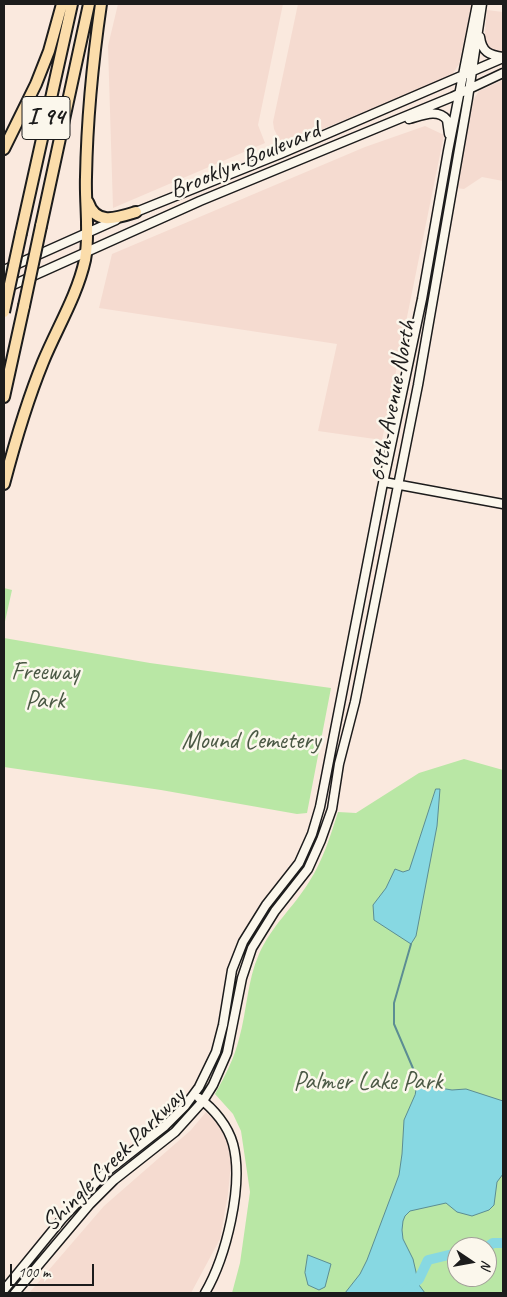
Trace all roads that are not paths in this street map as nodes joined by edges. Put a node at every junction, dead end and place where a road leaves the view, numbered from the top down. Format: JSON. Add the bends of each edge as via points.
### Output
{"nodes":[{"id":1,"x":62,"y":4,"type":"edge"},
{"id":2,"x":72,"y":4,"type":"edge"},
{"id":3,"x":89,"y":4,"type":"edge"},
{"id":4,"x":101,"y":4,"type":"edge"},
{"id":5,"x":477,"y":4,"type":"edge"},
{"id":6,"x":482,"y":4,"type":"edge"},
{"id":7,"x":479,"y":31,"type":"junction"},
{"id":8,"x":503,"y":57,"type":"edge"},
{"id":9,"x":471,"y":72,"type":"junction"},
{"id":10,"x":503,"y":73,"type":"edge"},
{"id":11,"x":462,"y":77,"type":"junction"},
{"id":12,"x":470,"y":88,"type":"junction"},
{"id":13,"x":460,"y":93,"type":"junction"},
{"id":14,"x":389,"y":123,"type":"junction"},
{"id":15,"x":4,"y":149,"type":"edge"},
{"id":16,"x":448,"y":151,"type":"junction"},
{"id":17,"x":86,"y":194,"type":"junction"},
{"id":18,"x":136,"y":212,"type":"junction"},
{"id":19,"x":86,"y":232,"type":"junction"},
{"id":20,"x":86,"y":252,"type":"junction"},
{"id":21,"x":4,"y":270,"type":"edge"},
{"id":22,"x":4,"y":289,"type":"edge"},
{"id":23,"x":4,"y":312,"type":"edge"},
{"id":24,"x":4,"y":397,"type":"edge"},
{"id":25,"x":384,"y":482,"type":"junction"},
{"id":26,"x":4,"y":484,"type":"edge"},
{"id":27,"x":398,"y":484,"type":"junction"},
{"id":28,"x":503,"y":504,"type":"edge"},
{"id":29,"x":321,"y":801,"type":"joint"},
{"id":30,"x":332,"y":803,"type":"joint"},
{"id":31,"x":194,"y":1094,"type":"junction"},
{"id":32,"x":203,"y":1101,"type":"junction"},
{"id":33,"x":4,"y":1290,"type":"edge"},
{"id":34,"x":15,"y":1293,"type":"edge"},
{"id":35,"x":205,"y":1293,"type":"edge"}],
"edges":[{"from":1,"to":15,"type":"highway","via":[[36,84]]},
{"from":2,"to":23,"type":"highway","number":"I 94","bridge":true},
{"from":3,"to":24,"type":"highway","number":"I 94","bridge":true},
{"from":4,"to":17,"type":"highway"},
{"from":5,"to":11,"type":"street","name":"69th Avenue North"},
{"from":6,"to":7,"type":"street","name":"69th Avenue North"},
{"from":7,"to":8,"type":"street","via":[[483,49]]},
{"from":7,"to":9,"type":"street","name":"69th Avenue North"},
{"from":8,"to":9,"type":"street","name":"Brooklyn Boulevard"},
{"from":9,"to":11,"type":"street","name":"Brooklyn Boulevard"},
{"from":9,"to":12,"type":"street","name":"69th Avenue North"},
{"from":10,"to":12,"type":"street","name":"Brooklyn Boulevard"},
{"from":11,"to":13,"type":"street","name":"69th Avenue North"},
{"from":11,"to":18,"type":"street","name":"Brooklyn Boulevard"},
{"from":12,"to":13,"type":"street","name":"Brooklyn Boulevard"},
{"from":12,"to":27,"type":"street","name":"69th Avenue North"},
{"from":13,"to":14,"type":"street","name":"Brooklyn Boulevard"},
{"from":13,"to":16,"type":"street","name":"69th Avenue North"},
{"from":14,"to":16,"type":"street","via":[[441,114],[448,124]]},
{"from":14,"to":20,"type":"street","name":"Brooklyn Boulevard"},
{"from":16,"to":25,"type":"street","name":"69th Avenue North","via":[[422,299]]},
{"from":17,"to":18,"type":"highway","via":[[91,209],[101,217],[119,217]]},
{"from":17,"to":19,"type":"highway"},
{"from":18,"to":19,"type":"street","name":"Brooklyn Boulevard"},
{"from":19,"to":20,"type":"highway"},
{"from":19,"to":21,"type":"street","name":"Brooklyn Boulevard"},
{"from":20,"to":22,"type":"street","name":"Brooklyn Boulevard"},
{"from":20,"to":26,"type":"highway","via":[[74,293],[26,404]]},
{"from":25,"to":27,"type":"street"},
{"from":25,"to":29,"type":"street","name":"69th Avenue North"},
{"from":27,"to":28,"type":"street"},
{"from":27,"to":30,"type":"street","name":"69th Avenue North"},
{"from":29,"to":31,"type":"street","name":"Shingle Creek Parkway","via":[[300,863],[266,905],[243,942],[232,970],[216,1052]]},
{"from":30,"to":32,"type":"street","name":"Shingle Creek Parkway","via":[[308,869],[275,911],[252,948],[242,978],[227,1053]]},
{"from":31,"to":32,"type":"street"},
{"from":31,"to":33,"type":"street","name":"Shingle Creek Parkway","via":[[165,1126],[105,1173]]},
{"from":32,"to":34,"type":"street","name":"Shingle Creek Parkway","via":[[175,1132],[114,1180],[90,1204]]},
{"from":32,"to":35,"type":"street","via":[[229,1134],[236,1167],[232,1216],[225,1245]]}]}
